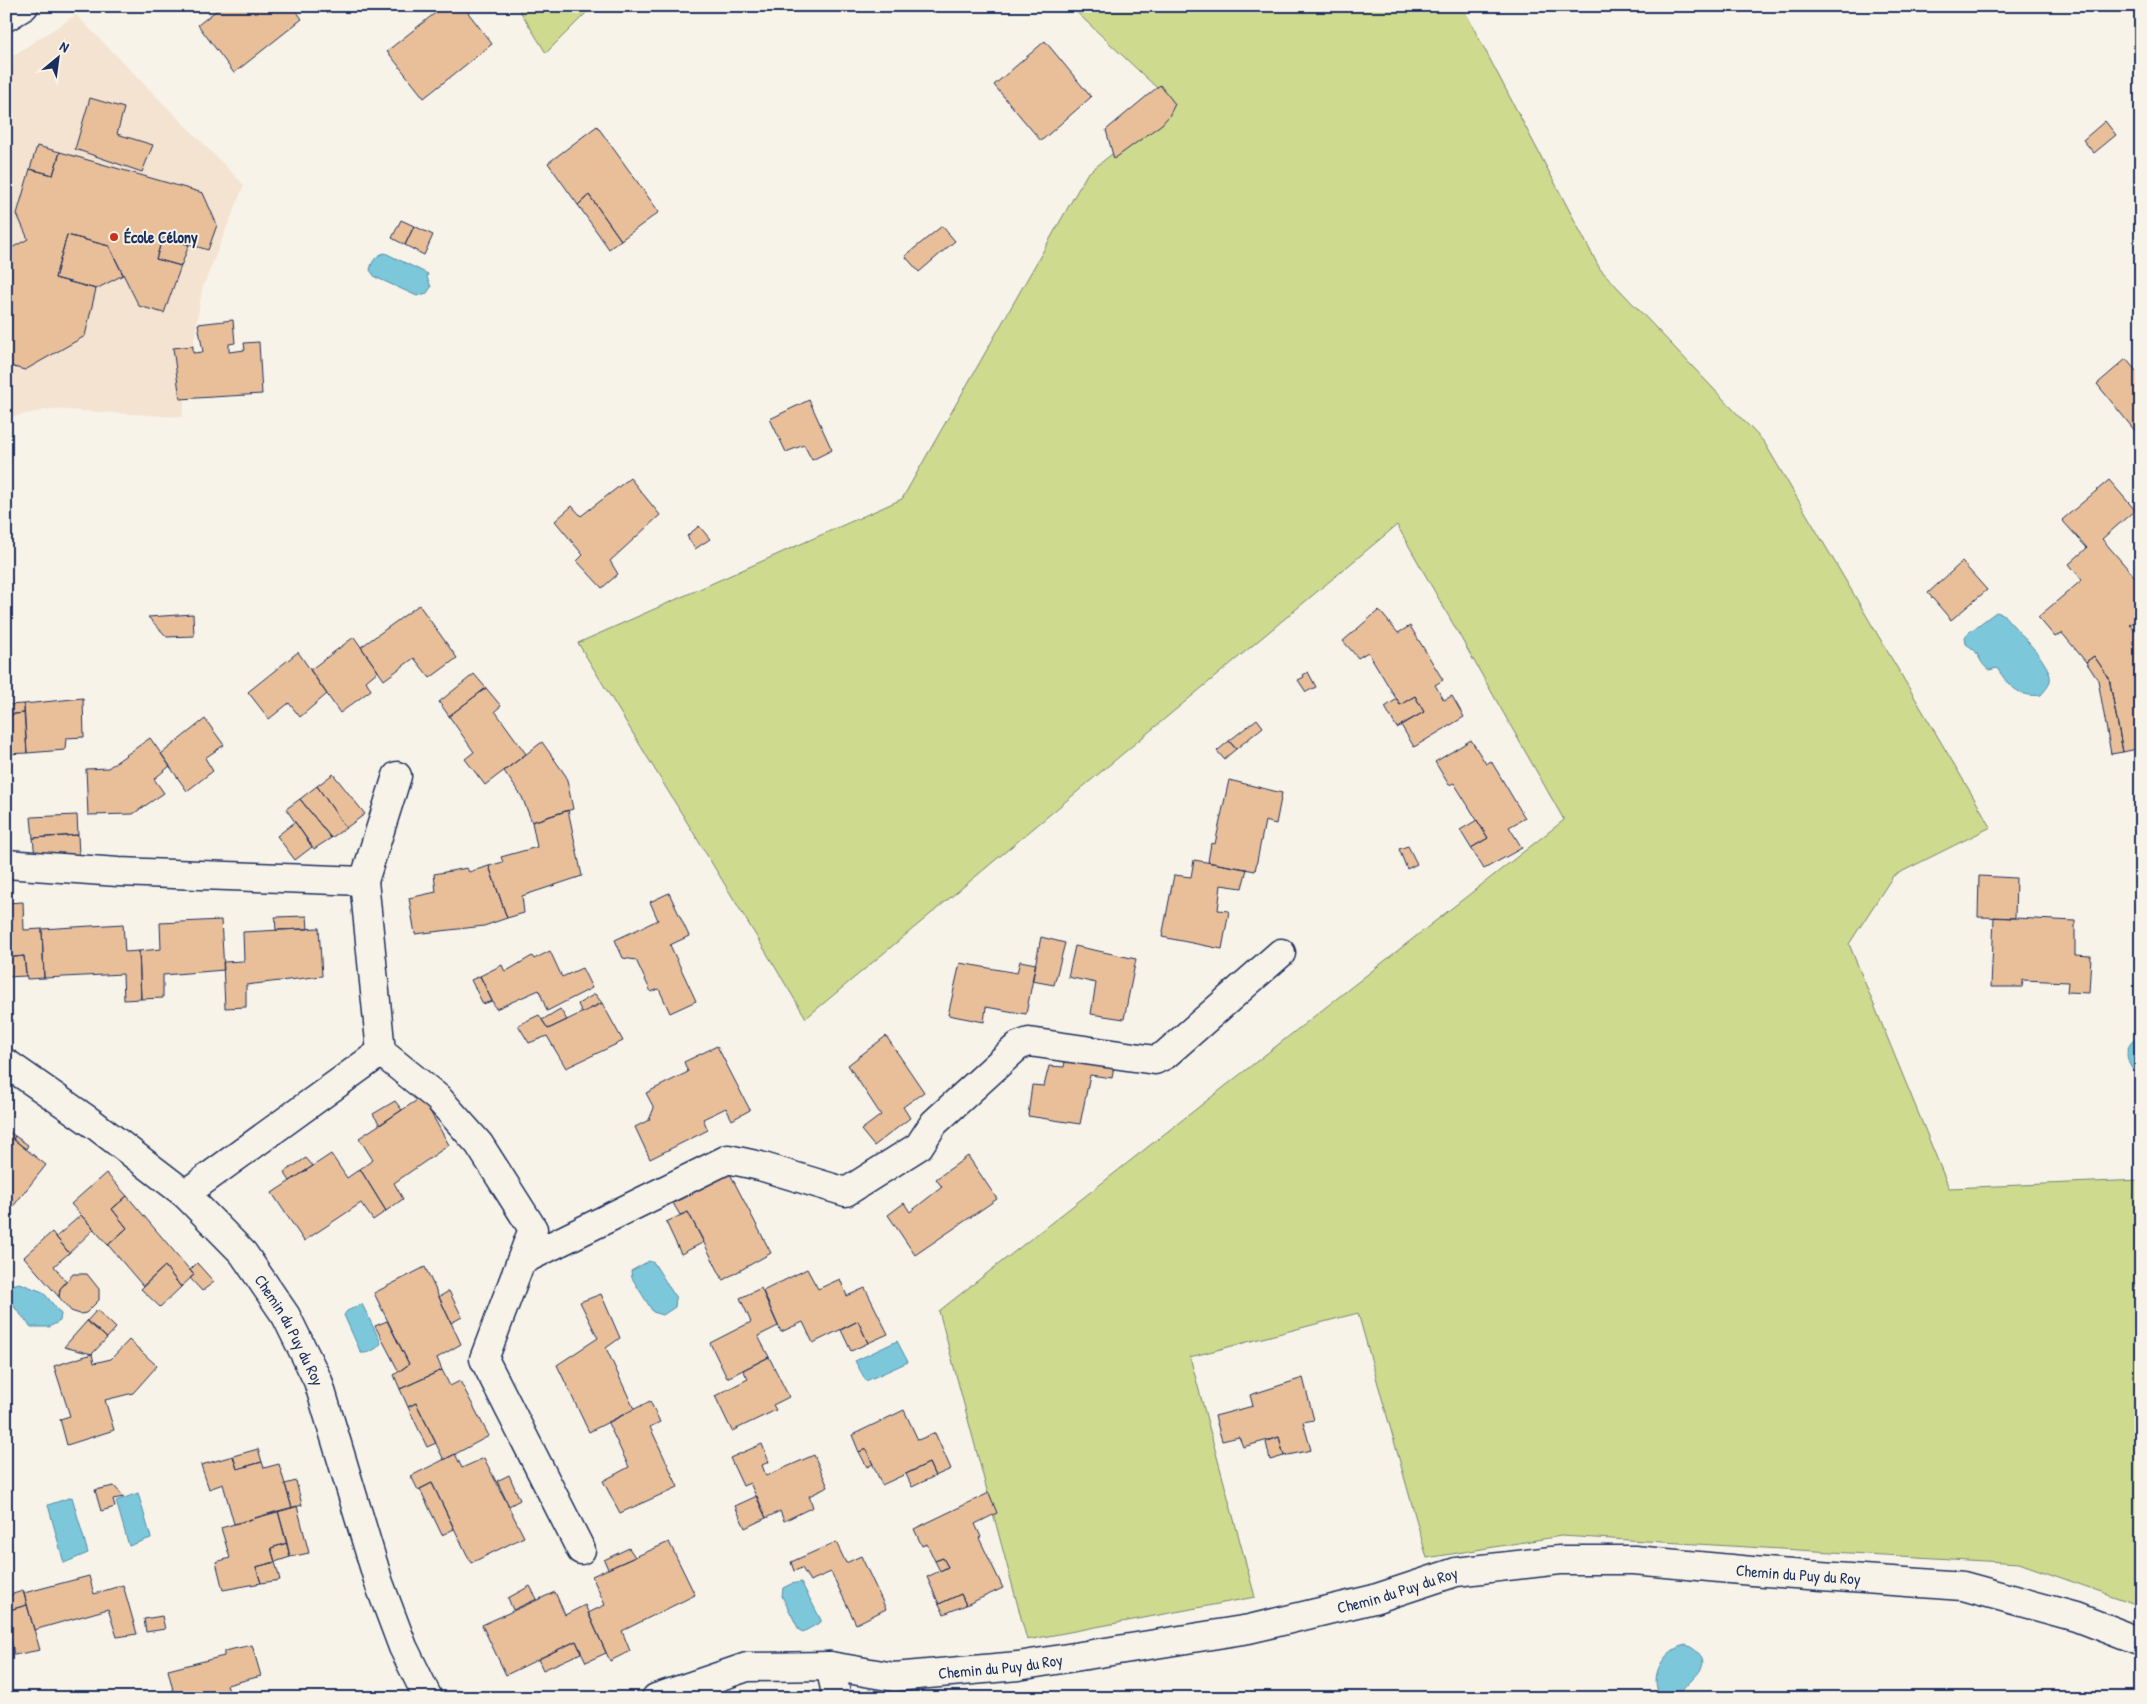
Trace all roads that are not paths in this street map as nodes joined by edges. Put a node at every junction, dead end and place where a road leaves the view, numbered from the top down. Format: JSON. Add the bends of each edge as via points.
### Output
{"nodes":[{"id":1,"x":24,"y":6,"type":"edge"},
{"id":2,"x":6,"y":17,"type":"edge"},
{"id":3,"x":397,"y":776,"type":"dead end"},
{"id":4,"x":6,"y":864,"type":"edge"},
{"id":5,"x":364,"y":882,"type":"junction"},
{"id":6,"x":1281,"y":953,"type":"dead end"},
{"id":7,"x":380,"y":1052,"type":"junction"},
{"id":8,"x":6,"y":1063,"type":"edge"},
{"id":9,"x":185,"y":1194,"type":"junction"},
{"id":10,"x":521,"y":1261,"type":"junction"},
{"id":11,"x":581,"y":1550,"type":"dead end"},
{"id":12,"x":2141,"y":1642,"type":"edge"},
{"id":13,"x":830,"y":1666,"type":"junction"},
{"id":14,"x":428,"y":1698,"type":"edge"},
{"id":15,"x":656,"y":1698,"type":"edge"},
{"id":16,"x":837,"y":1698,"type":"edge"}],
"edges":[{"from":1,"to":2,"type":"street"},
{"from":3,"to":5,"type":"street"},
{"from":4,"to":5,"type":"street"},
{"from":5,"to":7,"type":"street"},
{"from":6,"to":10,"type":"street","via":[[1165,1055],[1155,1060],[1028,1042],[1018,1046],[934,1123],[919,1146],[846,1192],[728,1158]]},
{"from":7,"to":9,"type":"street"},
{"from":7,"to":10,"type":"street","via":[[438,1098],[478,1144],[533,1229]]},
{"from":8,"to":9,"type":"street","name":"Chemin du Puy du Roy","via":[[95,1125]]},
{"from":9,"to":14,"type":"street","name":"Chemin du Puy du Roy","via":[[243,1253],[286,1316],[318,1381],[379,1583],[403,1647]]},
{"from":10,"to":11,"type":"street","via":[[484,1359]]},
{"from":12,"to":13,"type":"street","name":"Chemin du Puy du Roy","via":[[2076,1617],[1963,1586],[1634,1560],[1560,1560],[1456,1572],[1374,1599],[1249,1629],[1018,1666],[894,1677]]},
{"from":13,"to":15,"type":"street","name":"Chemin du Puy du Roy","via":[[747,1667]]},
{"from":13,"to":16,"type":"street"}]}
